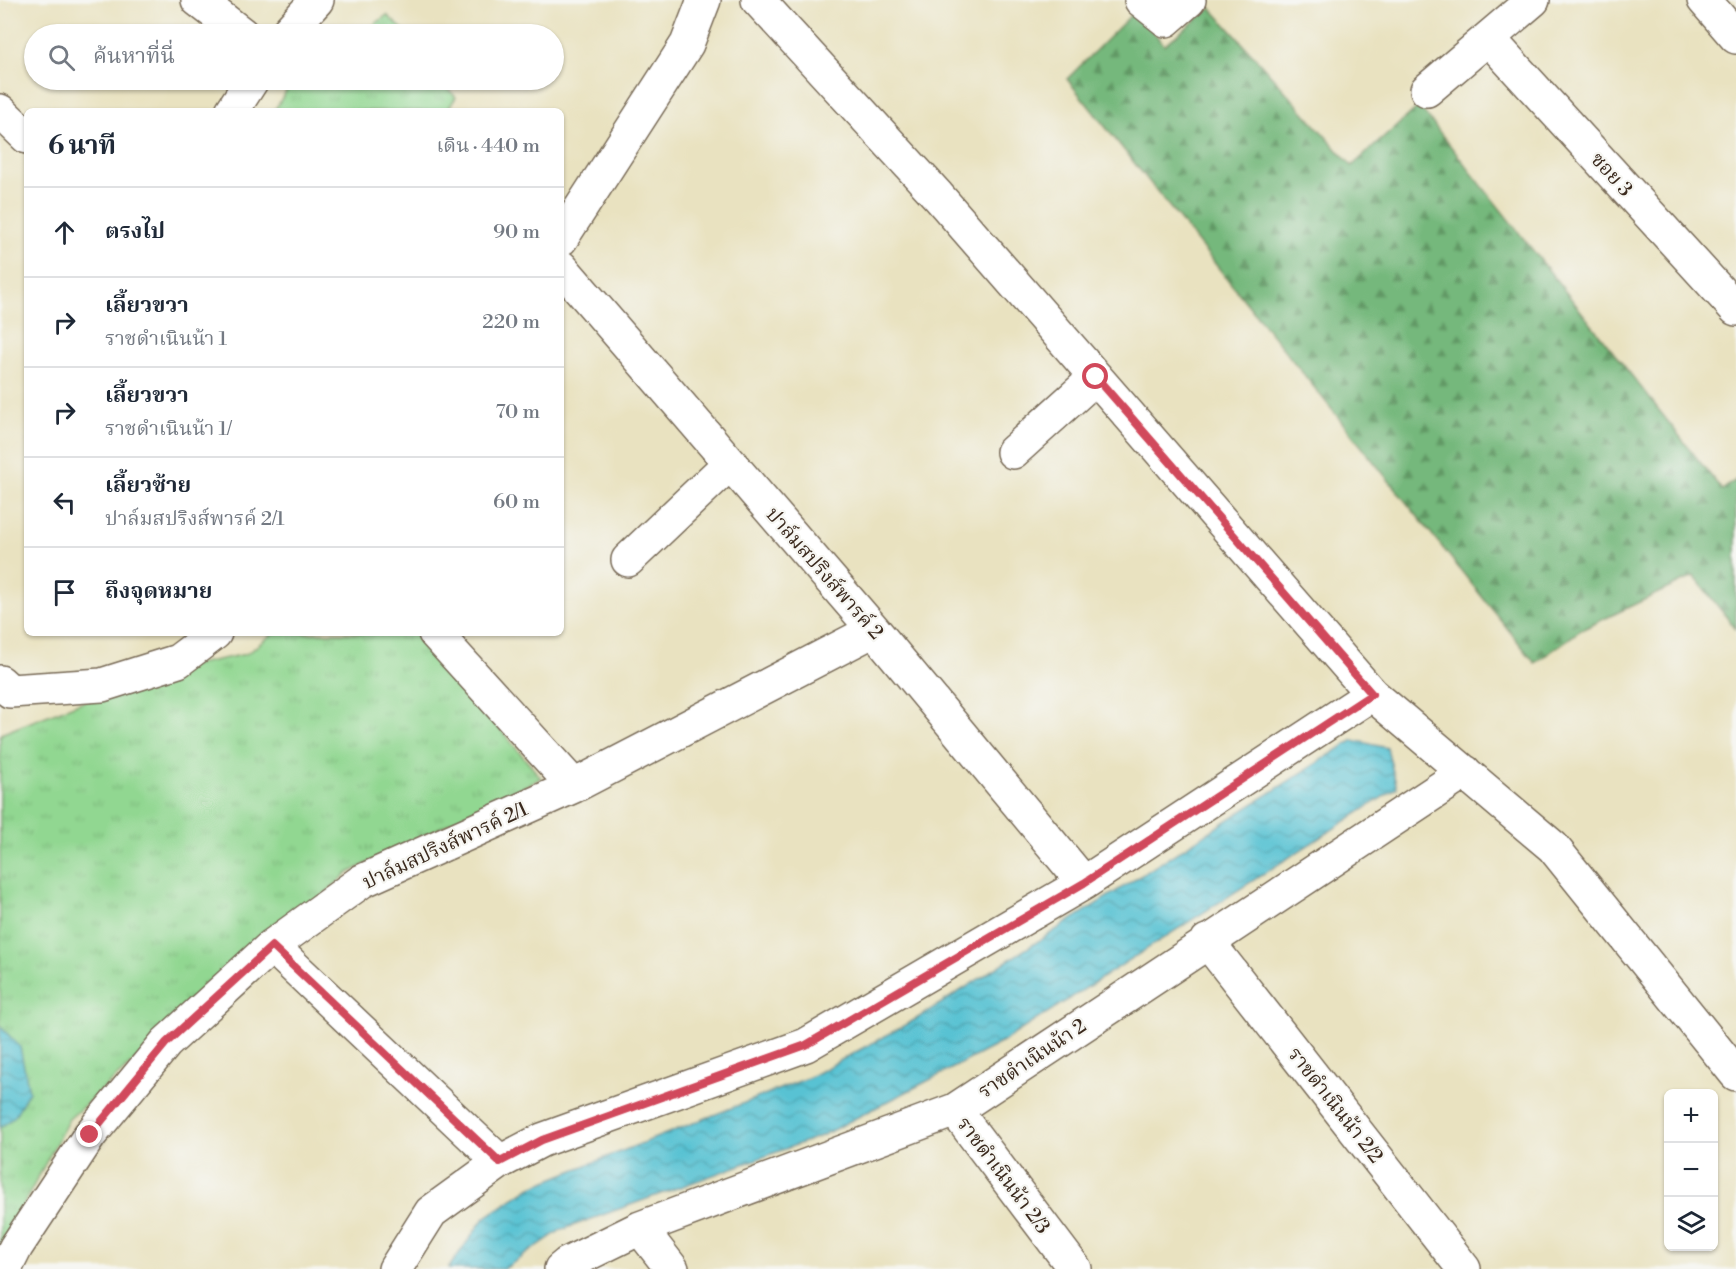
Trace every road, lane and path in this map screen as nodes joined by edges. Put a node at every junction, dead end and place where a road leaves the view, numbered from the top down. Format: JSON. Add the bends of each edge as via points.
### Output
{"nodes":[{"id":1,"x":198,"y":0,"type":"edge"},
{"id":2,"x":317,"y":0,"type":"edge"},
{"id":3,"x":704,"y":0,"type":"edge"},
{"id":4,"x":758,"y":0,"type":"edge"},
{"id":5,"x":1533,"y":0,"type":"edge"},
{"id":6,"x":1704,"y":0,"type":"edge"},
{"id":7,"x":229,"y":24,"type":"edge"},
{"id":8,"x":295,"y":24,"type":"edge"},
{"id":9,"x":1736,"y":37,"type":"edge"},
{"id":10,"x":1489,"y":39,"type":"junction"},
{"id":11,"x":246,"y":90,"type":"edge"},
{"id":12,"x":1427,"y":90,"type":"dead end"},
{"id":13,"x":234,"y":108,"type":"edge"},
{"id":14,"x":0,"y":111,"type":"edge"},
{"id":15,"x":24,"y":134,"type":"edge"},
{"id":16,"x":564,"y":234,"type":"edge"},
{"id":17,"x":564,"y":270,"type":"edge"},
{"id":18,"x":1736,"y":309,"type":"edge"},
{"id":19,"x":1096,"y":377,"type":"junction"},
{"id":20,"x":1012,"y":452,"type":"dead end"},
{"id":21,"x":730,"y":463,"type":"junction"},
{"id":22,"x":628,"y":560,"type":"dead end"},
{"id":23,"x":874,"y":630,"type":"junction"},
{"id":24,"x":211,"y":636,"type":"edge"},
{"id":25,"x":438,"y":636,"type":"edge"},
{"id":26,"x":4,"y":693,"type":"edge"},
{"id":27,"x":1372,"y":694,"type":"junction"},
{"id":28,"x":1465,"y":772,"type":"junction"},
{"id":29,"x":574,"y":786,"type":"junction"},
{"id":30,"x":1084,"y":883,"type":"junction"},
{"id":31,"x":1208,"y":941,"type":"junction"},
{"id":32,"x":272,"y":946,"type":"junction"},
{"id":33,"x":1736,"y":1074,"type":"edge"},
{"id":34,"x":955,"y":1110,"type":"junction"},
{"id":35,"x":500,"y":1162,"type":"junction"},
{"id":36,"x":640,"y":1228,"type":"junction"},
{"id":37,"x":5,"y":1269,"type":"edge"},
{"id":38,"x":395,"y":1269,"type":"edge"},
{"id":39,"x":561,"y":1269,"type":"edge"},
{"id":40,"x":672,"y":1269,"type":"edge"},
{"id":41,"x":1075,"y":1269,"type":"edge"},
{"id":42,"x":1464,"y":1269,"type":"edge"}],
"edges":[{"from":1,"to":7,"type":"street"},
{"from":2,"to":8,"type":"street"},
{"from":3,"to":16,"type":"street","via":[[687,44]]},
{"from":4,"to":19,"type":"street","via":[[938,196]]},
{"from":5,"to":10,"type":"street"},
{"from":6,"to":9,"type":"street"},
{"from":10,"to":12,"type":"street"},
{"from":10,"to":18,"type":"street","name":"ซอย 3"},
{"from":11,"to":13,"type":"street"},
{"from":14,"to":15,"type":"street"},
{"from":17,"to":21,"type":"street","name":"ปาล์มสปริงส์พารค์ 2"},
{"from":19,"to":20,"type":"street"},
{"from":19,"to":27,"type":"street"},
{"from":21,"to":22,"type":"street"},
{"from":21,"to":23,"type":"street","name":"ปาล์มสปริงส์พารค์ 2"},
{"from":23,"to":29,"type":"street","name":"ปาล์มสปริงส์พารค์ 2/1"},
{"from":23,"to":30,"type":"street","name":"ปาล์มสปริงส์พารค์ 2"},
{"from":24,"to":26,"type":"street","via":[[178,662],[102,685]]},
{"from":25,"to":29,"type":"street"},
{"from":27,"to":28,"type":"street"},
{"from":27,"to":30,"type":"street"},
{"from":28,"to":31,"type":"street","name":"ราชดำเนินน้า 2"},
{"from":28,"to":33,"type":"street","via":[[1552,847]]},
{"from":29,"to":32,"type":"street","name":"ปาล์มสปริงส์พารค์ 2/1","via":[[362,881]]},
{"from":30,"to":35,"type":"street","via":[[806,1045],[542,1140]]},
{"from":31,"to":34,"type":"street","name":"ราชดำเนินน้า 2"},
{"from":31,"to":42,"type":"street","name":"ราชดำเนินน้า 2/2"},
{"from":32,"to":35,"type":"street"},
{"from":32,"to":37,"type":"street","name":"ปาล์มสปริงส์พารค์ 2/1","via":[[158,1052],[90,1135]]},
{"from":34,"to":36,"type":"street","name":"ราชดำเนินน้า 2"},
{"from":34,"to":41,"type":"street","name":"ราชดำเนินน้า 2/3"},
{"from":35,"to":38,"type":"street","via":[[431,1212]]},
{"from":36,"to":39,"type":"street","name":"ราชดำเนินน้า 2"},
{"from":36,"to":40,"type":"street"}]}
